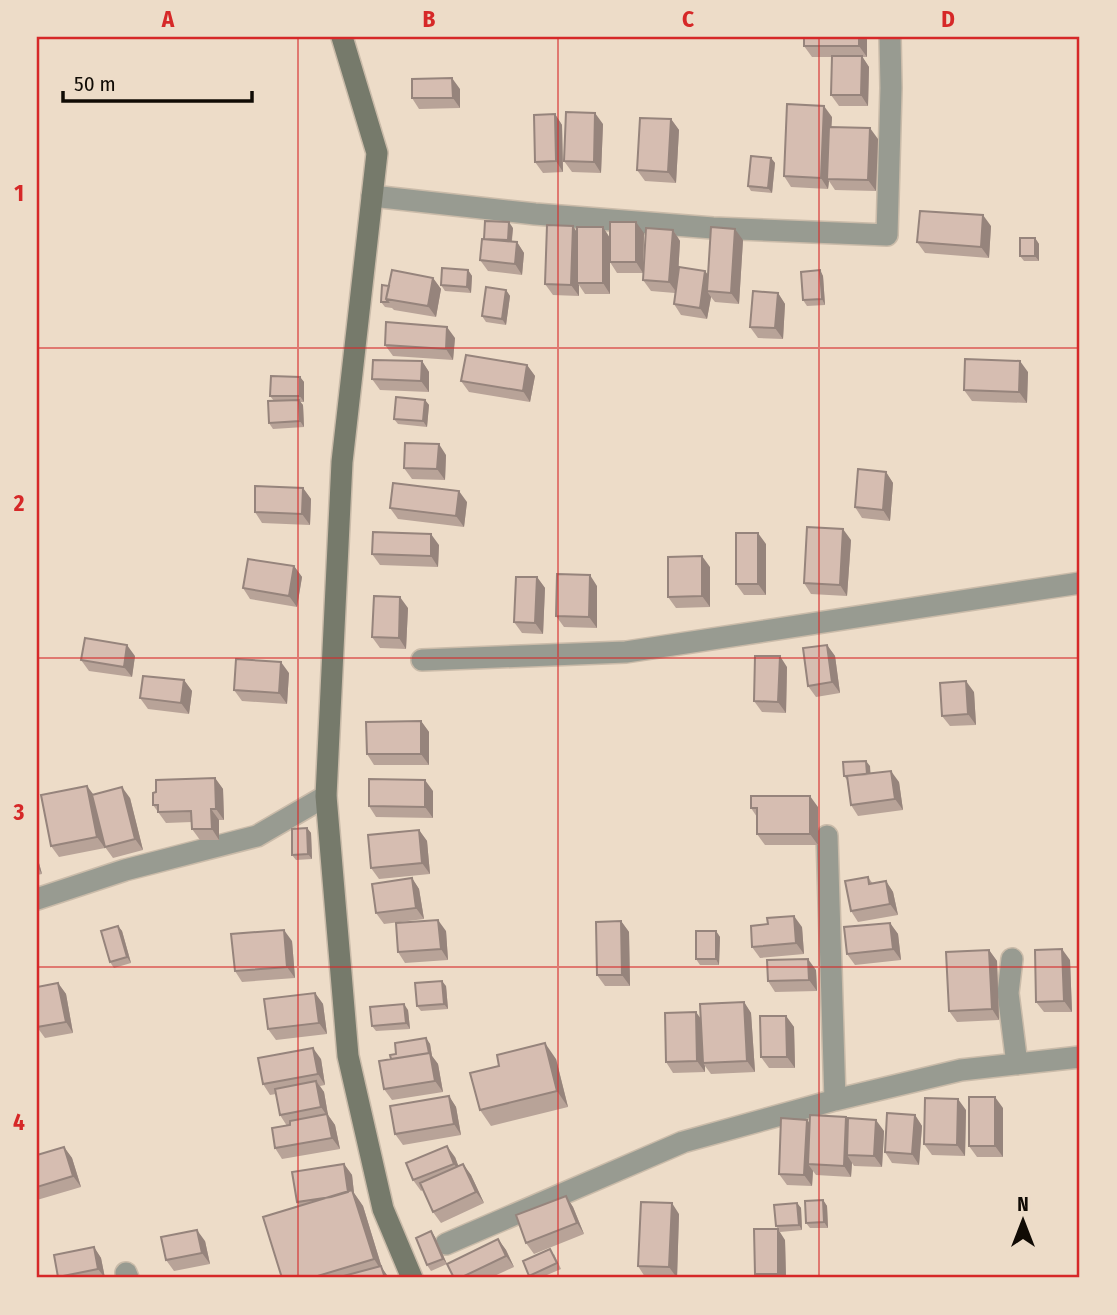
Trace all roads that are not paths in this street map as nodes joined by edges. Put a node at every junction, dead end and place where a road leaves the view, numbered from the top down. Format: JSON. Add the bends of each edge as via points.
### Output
{"nodes":[{"id":1,"x":342,"y":37,"type":"edge"},
{"id":2,"x":890,"y":37,"type":"edge"},
{"id":3,"x":372,"y":196,"type":"junction"},
{"id":4,"x":1080,"y":583,"type":"edge"},
{"id":5,"x":422,"y":660,"type":"dead end"},
{"id":6,"x":326,"y":796,"type":"junction"},
{"id":7,"x":827,"y":836,"type":"dead end"},
{"id":8,"x":37,"y":899,"type":"edge"},
{"id":9,"x":1012,"y":959,"type":"dead end"},
{"id":10,"x":1080,"y":1057,"type":"edge"},
{"id":11,"x":1017,"y":1064,"type":"junction"},
{"id":12,"x":835,"y":1100,"type":"junction"},
{"id":13,"x":446,"y":1244,"type":"dead end"},
{"id":14,"x":412,"y":1278,"type":"edge"}],
"edges":[{"from":1,"to":3,"type":"street","via":[[377,153]]},
{"from":2,"to":3,"type":"street","via":[[887,235],[713,228]]},
{"from":3,"to":6,"type":"street","via":[[342,462]]},
{"from":4,"to":5,"type":"street","via":[[626,652]]},
{"from":6,"to":8,"type":"street","via":[[257,836],[125,870]]},
{"from":6,"to":14,"type":"street","via":[[348,1056],[383,1209]]},
{"from":7,"to":12,"type":"street"},
{"from":9,"to":11,"type":"street","via":[[1008,993]]},
{"from":10,"to":11,"type":"street"},
{"from":11,"to":12,"type":"street","via":[[961,1070]]},
{"from":12,"to":13,"type":"street","via":[[683,1142]]}]}
